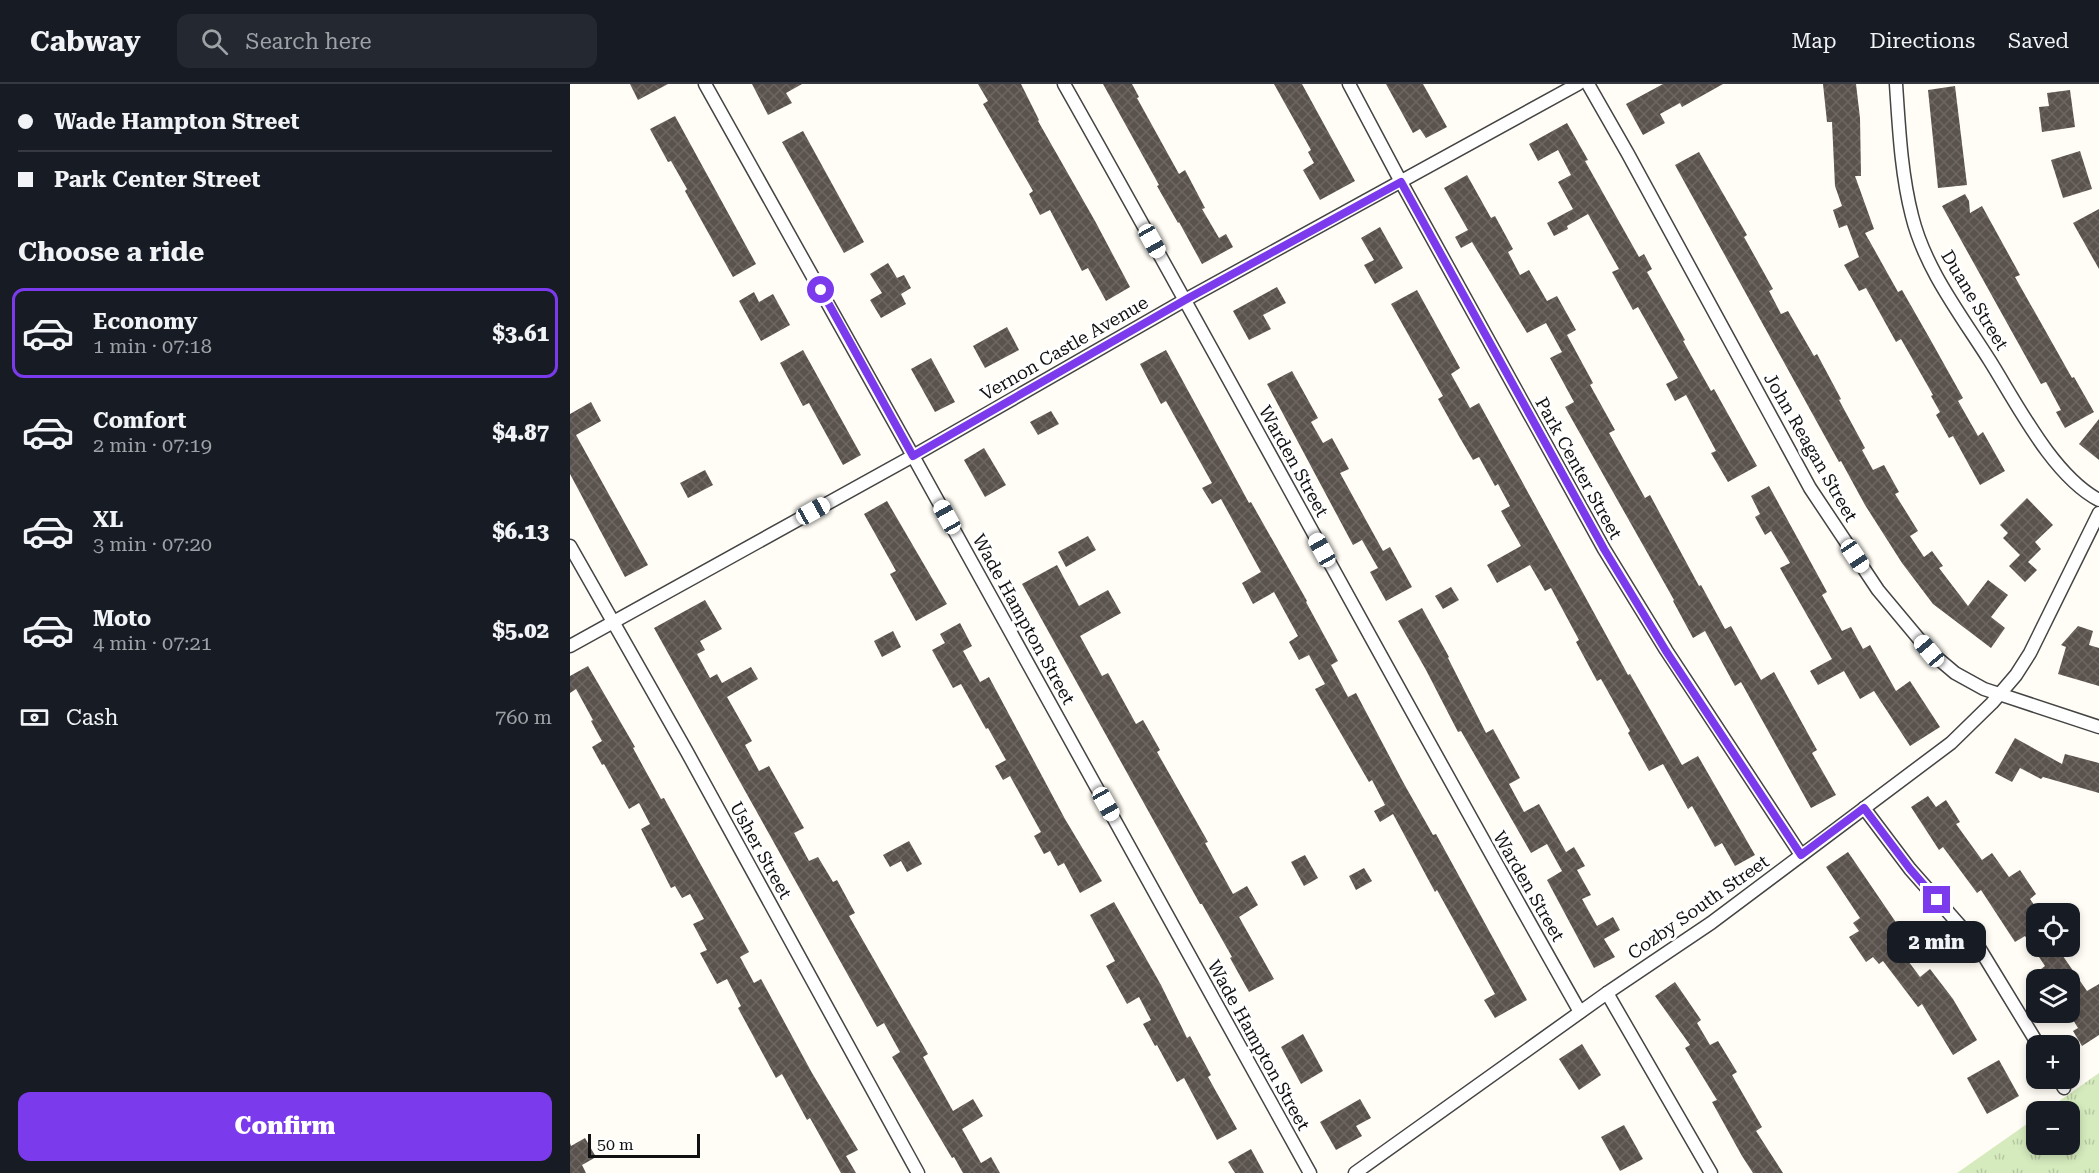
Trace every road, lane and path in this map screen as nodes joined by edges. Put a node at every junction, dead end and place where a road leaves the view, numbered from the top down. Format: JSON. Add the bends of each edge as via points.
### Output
{"nodes":[{"id":1,"x":705,"y":84,"type":"edge"},
{"id":2,"x":1064,"y":84,"type":"edge"},
{"id":3,"x":1349,"y":84,"type":"edge"},
{"id":4,"x":1578,"y":84,"type":"edge"},
{"id":5,"x":1588,"y":84,"type":"edge"},
{"id":6,"x":1896,"y":84,"type":"edge"},
{"id":7,"x":1401,"y":182,"type":"junction"},
{"id":8,"x":1185,"y":300,"type":"junction"},
{"id":9,"x":913,"y":456,"type":"junction"},
{"id":10,"x":2099,"y":500,"type":"edge"},
{"id":11,"x":2099,"y":513,"type":"edge"},
{"id":12,"x":570,"y":546,"type":"edge"},
{"id":13,"x":613,"y":622,"type":"junction"},
{"id":14,"x":570,"y":646,"type":"edge"},
{"id":15,"x":1999,"y":694,"type":"junction"},
{"id":16,"x":2099,"y":727,"type":"edge"},
{"id":17,"x":1864,"y":808,"type":"junction"},
{"id":18,"x":1801,"y":855,"type":"junction"},
{"id":19,"x":1606,"y":993,"type":"junction"},
{"id":20,"x":1580,"y":1012,"type":"junction"},
{"id":21,"x":2031,"y":1035,"type":"edge"},
{"id":22,"x":918,"y":1173,"type":"edge"},
{"id":23,"x":1310,"y":1173,"type":"edge"},
{"id":24,"x":1355,"y":1173,"type":"edge"},
{"id":25,"x":1711,"y":1173,"type":"edge"}],
"edges":[{"from":1,"to":9,"type":"street","name":"Wade Hampton Street"},
{"from":2,"to":8,"type":"street","name":"Warden Street"},
{"from":3,"to":7,"type":"street","name":"Park Center Street"},
{"from":4,"to":7,"type":"street","name":"Vernon Castle Avenue"},
{"from":5,"to":15,"type":"street","name":"John Reagan Street","via":[[1810,488],[1865,571],[1929,651],[1955,673]]},
{"from":6,"to":10,"type":"street","name":"Duane Street","via":[[1903,169],[1912,217],[1924,251],[1942,286],[2045,447],[2066,473]]},
{"from":7,"to":8,"type":"street","name":"Vernon Castle Avenue"},
{"from":7,"to":18,"type":"street","name":"Park Center Street","via":[[1604,549],[1666,651]]},
{"from":8,"to":9,"type":"street","name":"Vernon Castle Avenue"},
{"from":8,"to":20,"type":"street","name":"Warden Street"},
{"from":9,"to":13,"type":"street","name":"Vernon Castle Avenue"},
{"from":9,"to":23,"type":"street","name":"Wade Hampton Street"},
{"from":11,"to":15,"type":"street","name":"Cozby South Street","via":[[2030,653]]},
{"from":12,"to":13,"type":"street","name":"Usher Street"},
{"from":13,"to":14,"type":"street","name":"Vernon Castle Avenue"},
{"from":13,"to":22,"type":"street","name":"Usher Street"},
{"from":15,"to":16,"type":"street","name":"John Reagan Street"},
{"from":15,"to":17,"type":"street","name":"Cozby South Street","via":[[1951,743]]},
{"from":17,"to":18,"type":"street","name":"Cozby South Street"},
{"from":17,"to":21,"type":"street","via":[[1910,869],[1978,946]]},
{"from":18,"to":19,"type":"street","name":"Cozby South Street","via":[[1711,923]]},
{"from":19,"to":20,"type":"street","name":"Cozby South Street"},
{"from":19,"to":25,"type":"street"},
{"from":20,"to":24,"type":"street","name":"Cozby South Street"}]}
